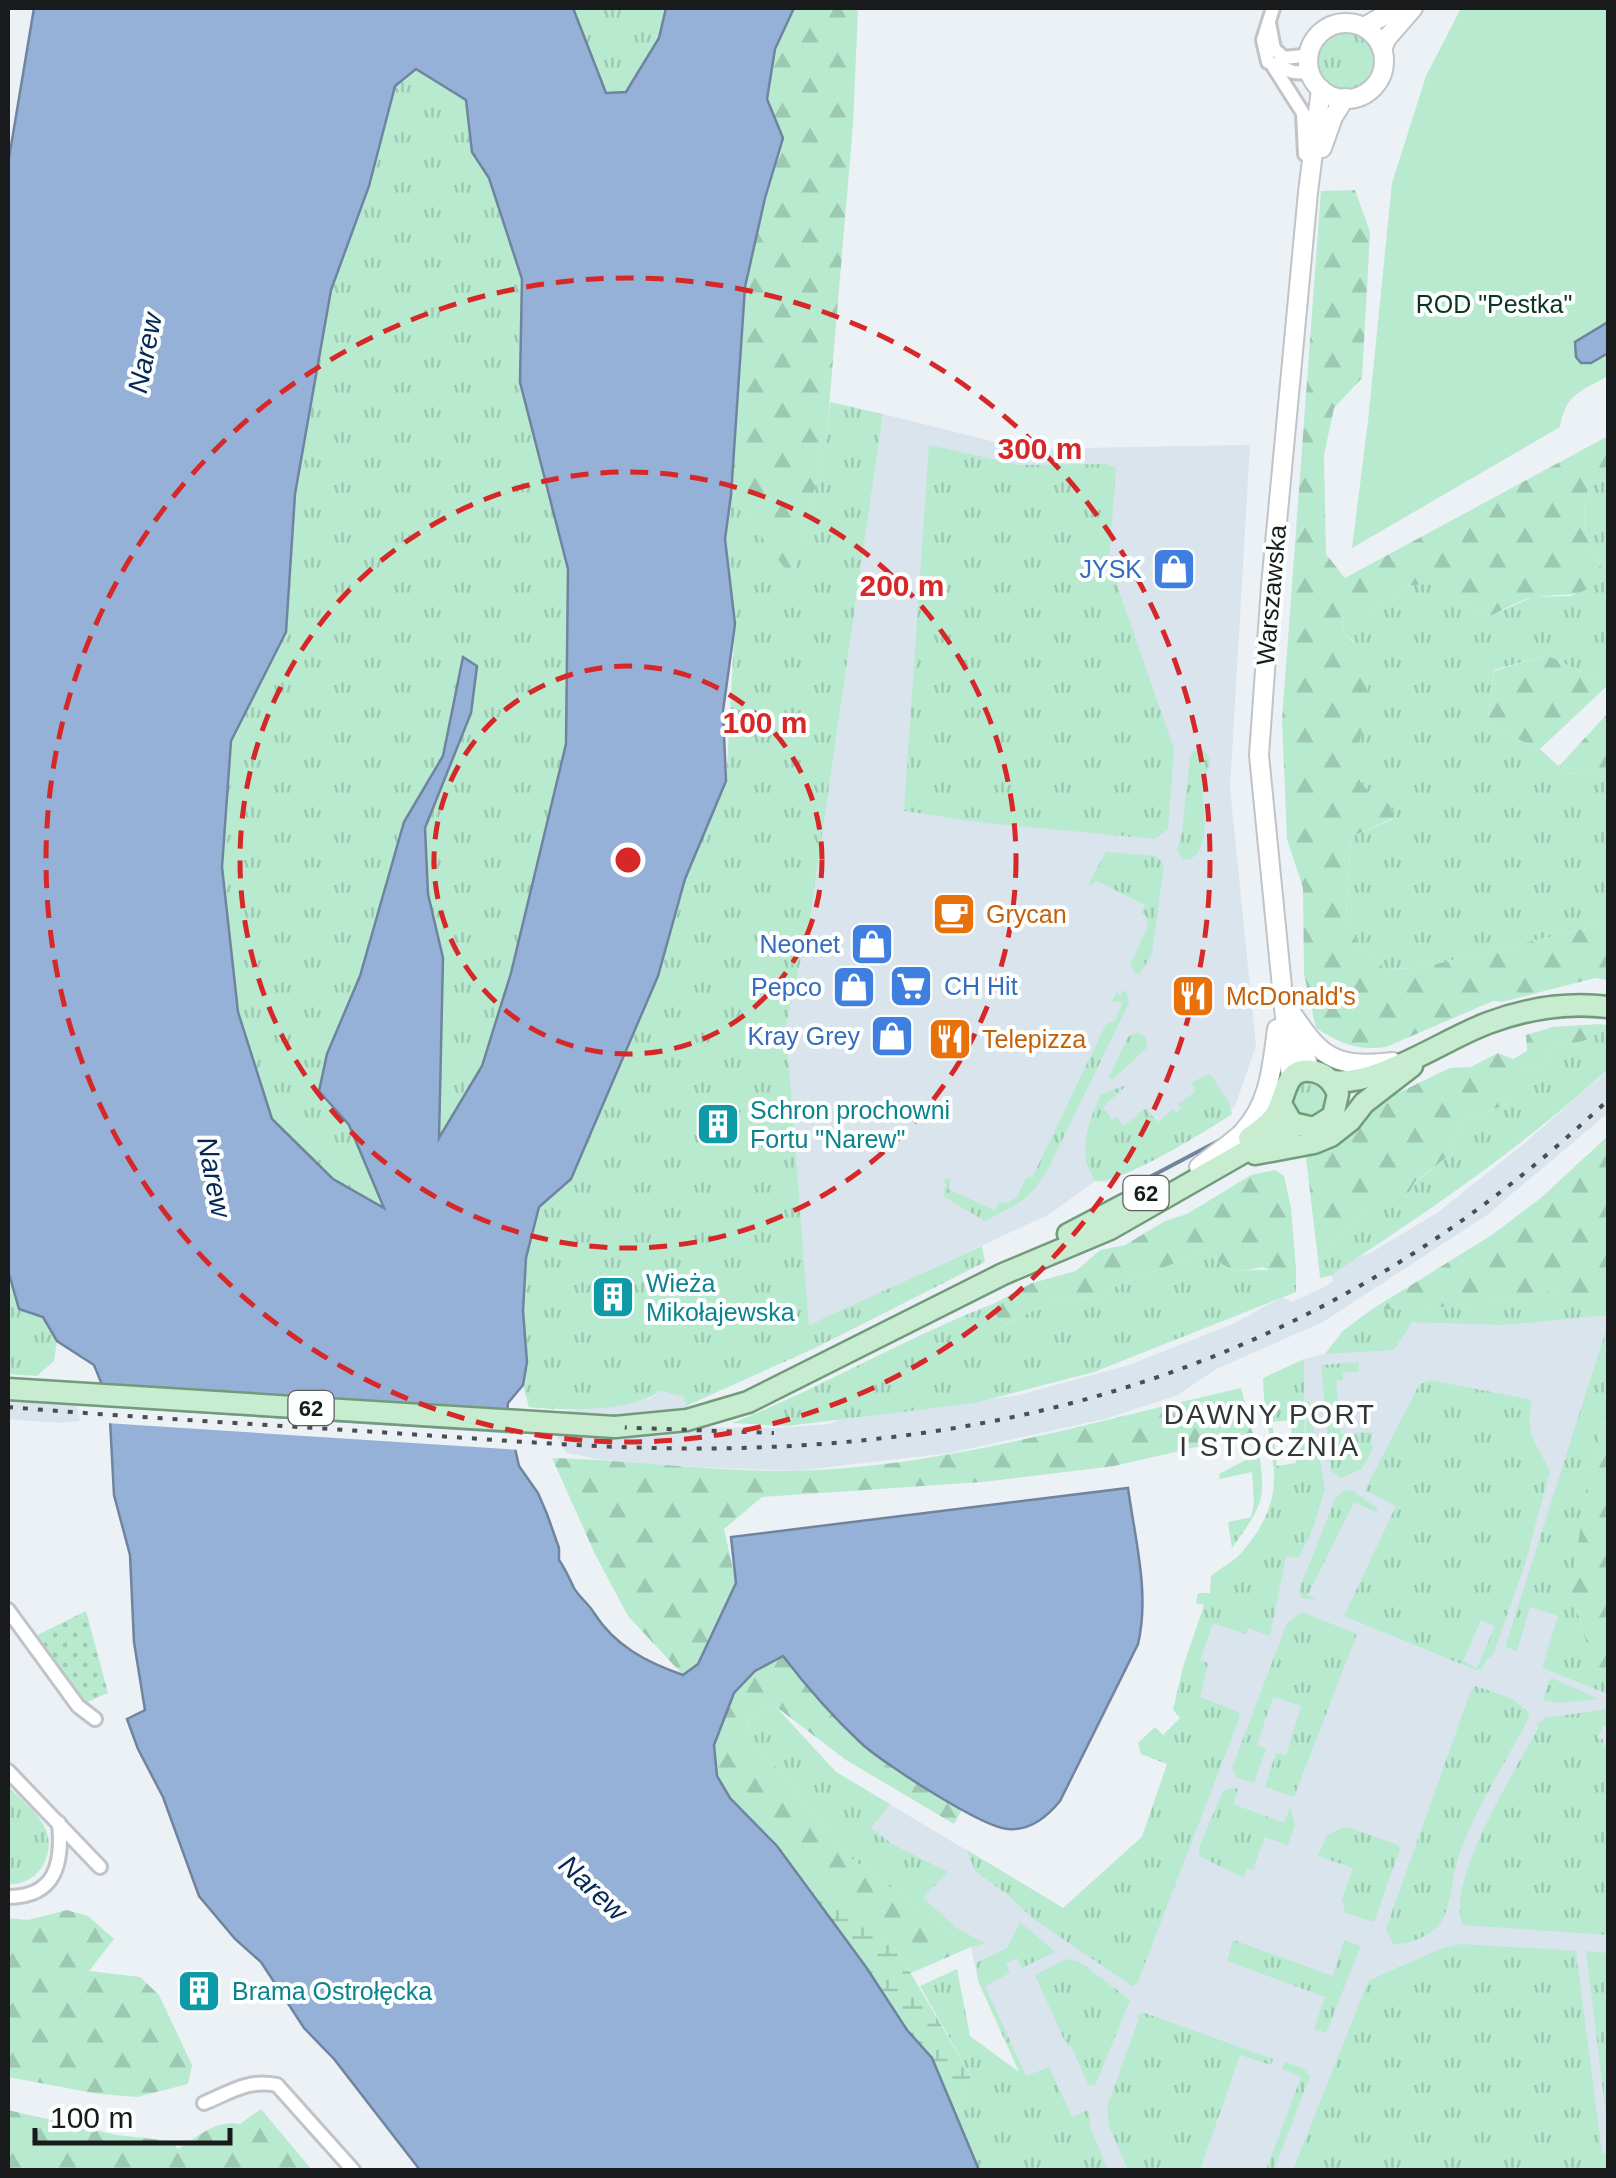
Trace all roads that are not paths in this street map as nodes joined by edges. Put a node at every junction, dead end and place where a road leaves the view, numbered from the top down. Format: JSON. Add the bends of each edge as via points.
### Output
{"nodes":[{"id":1,"x":1273,"y":8,"type":"edge"},
{"id":2,"x":1398,"y":8,"type":"edge"},
{"id":3,"x":1413,"y":8,"type":"edge"},
{"id":4,"x":1325,"y":9,"type":"edge"},
{"id":5,"x":1351,"y":19,"type":"edge"},
{"id":6,"x":1268,"y":23,"type":"junction"},
{"id":7,"x":1326,"y":28,"type":"junction"},
{"id":8,"x":1310,"y":50,"type":"junction"},
{"id":9,"x":1382,"y":50,"type":"junction"},
{"id":10,"x":1274,"y":66,"type":"junction"},
{"id":11,"x":1316,"y":81,"type":"junction"},
{"id":12,"x":1345,"y":98,"type":"junction"},
{"id":13,"x":1308,"y":192,"type":"junction"},
{"id":14,"x":1281,"y":999,"type":"junction"},
{"id":15,"x":1608,"y":1007,"type":"edge"},
{"id":16,"x":1415,"y":1060,"type":"junction"},
{"id":17,"x":1301,"y":1075,"type":"junction"},
{"id":18,"x":1331,"y":1081,"type":"junction"},
{"id":19,"x":1338,"y":1102,"type":"junction"},
{"id":20,"x":1281,"y":1104,"type":"junction"},
{"id":21,"x":1296,"y":1126,"type":"junction"},
{"id":22,"x":1230,"y":1162,"type":"junction"},
{"id":23,"x":1200,"y":1166,"type":"junction"},
{"id":24,"x":1003,"y":1274,"type":"junction"},
{"id":25,"x":8,"y":1389,"type":"edge"},
{"id":26,"x":8,"y":1610,"type":"edge"},
{"id":27,"x":95,"y":1719,"type":"dead end"},
{"id":28,"x":8,"y":1771,"type":"edge"},
{"id":29,"x":58,"y":1823,"type":"junction"},
{"id":30,"x":100,"y":1866,"type":"dead end"},
{"id":31,"x":10,"y":1897,"type":"edge"},
{"id":32,"x":204,"y":2103,"type":"dead end"},
{"id":33,"x":353,"y":2170,"type":"edge"}],
"edges":[{"from":1,"to":6,"type":"street"},
{"from":2,"to":5,"type":"main road"},
{"from":3,"to":9,"type":"main road"},
{"from":4,"to":7,"type":"main road"},
{"from":5,"to":7,"type":"main road"},
{"from":5,"to":9,"type":"main road"},
{"from":6,"to":8,"type":"street","via":[[1274,49],[1284,58]]},
{"from":6,"to":10,"type":"street","via":[[1264,51]]},
{"from":7,"to":8,"type":"main road"},
{"from":8,"to":11,"type":"main road"},
{"from":9,"to":12,"type":"main road","via":[[1383,69],[1374,86]]},
{"from":10,"to":11,"type":"street"},
{"from":10,"to":13,"type":"street","via":[[1303,113]]},
{"from":11,"to":12,"type":"main road"},
{"from":11,"to":13,"type":"main road","name":"Warszawska"},
{"from":12,"to":13,"type":"main road","name":"Warszawska"},
{"from":13,"to":14,"type":"main road","name":"Warszawska","via":[[1260,755]]},
{"from":14,"to":16,"type":"main road","via":[[1312,1042],[1338,1061],[1366,1066]]},
{"from":14,"to":17,"type":"main road","name":"Warszawska"},
{"from":14,"to":23,"type":"main road","via":[[1264,1099],[1242,1134]]},
{"from":15,"to":16,"type":"main road","number":"62","via":[[1531,1009]]},
{"from":16,"to":18,"type":"main road","number":"62"},
{"from":16,"to":19,"type":"main road","number":"62"},
{"from":16,"to":22,"type":"main road","number":"62","via":[[1331,1136]]},
{"from":17,"to":18,"type":"main road"},
{"from":17,"to":20,"type":"main road","number":"62","via":[[1282,1090]]},
{"from":18,"to":19,"type":"main road"},
{"from":19,"to":21,"type":"main road","number":"62","via":[[1322,1126]]},
{"from":20,"to":21,"type":"main road"},
{"from":20,"to":23,"type":"main road","number":"62","via":[[1240,1145]]},
{"from":21,"to":22,"type":"main road","number":"62"},
{"from":22,"to":24,"type":"main road","number":"62","via":[[1110,1228]]},
{"from":23,"to":24,"type":"main road","number":"62"},
{"from":24,"to":25,"type":"main road","number":"62","bridge":true,"via":[[776,1389],[696,1418],[602,1426]]},
{"from":26,"to":27,"type":"street","via":[[78,1706]]},
{"from":28,"to":29,"type":"street"},
{"from":29,"to":30,"type":"street"},
{"from":29,"to":31,"type":"street","via":[[58,1867],[32,1894]]},
{"from":32,"to":33,"type":"street","via":[[242,2084],[277,2085]]}]}
